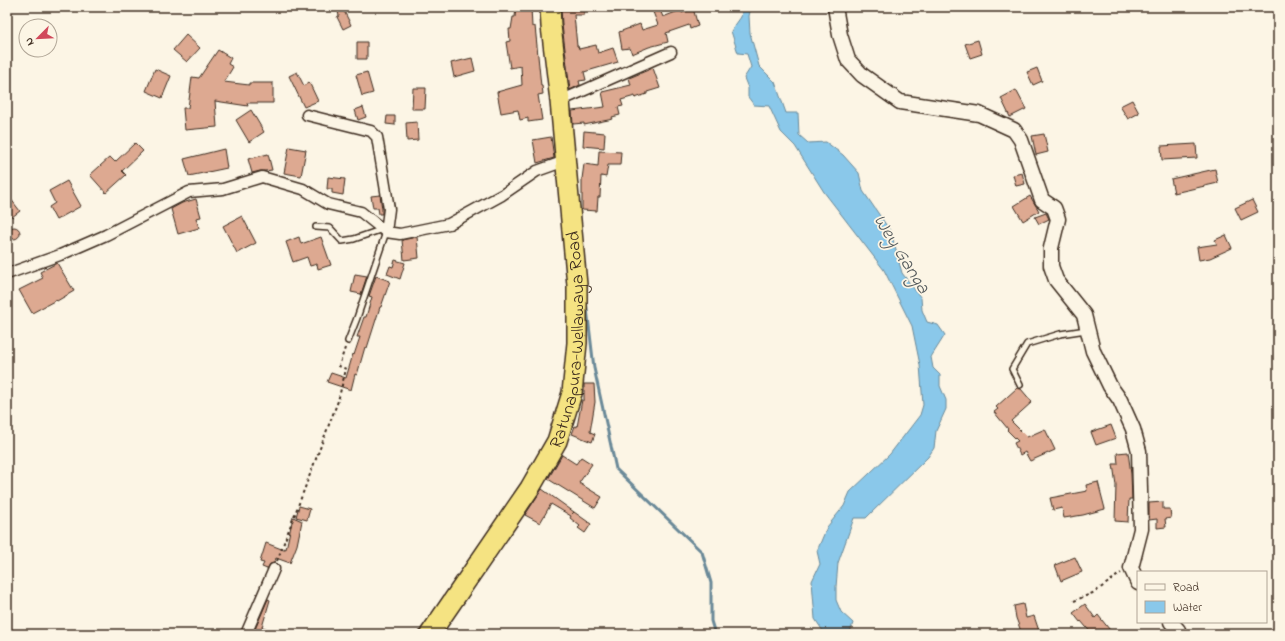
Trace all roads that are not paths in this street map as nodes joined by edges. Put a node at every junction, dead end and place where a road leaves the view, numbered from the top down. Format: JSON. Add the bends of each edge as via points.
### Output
{"nodes":[{"id":1,"x":550,"y":7,"type":"edge"},
{"id":2,"x":835,"y":7,"type":"edge"},
{"id":3,"x":671,"y":52,"type":"dead end"},
{"id":4,"x":560,"y":101,"type":"junction"},
{"id":5,"x":307,"y":115,"type":"dead end"},
{"id":6,"x":565,"y":161,"type":"junction"},
{"id":7,"x":316,"y":227,"type":"dead end"},
{"id":8,"x":384,"y":231,"type":"junction"},
{"id":9,"x":7,"y":274,"type":"edge"},
{"id":10,"x":1088,"y":330,"type":"junction"},
{"id":11,"x":348,"y":341,"type":"road end"},
{"id":12,"x":1020,"y":385,"type":"dead end"},
{"id":13,"x":274,"y":569,"type":"road end"},
{"id":14,"x":1137,"y":581,"type":"edge"},
{"id":15,"x":1172,"y":623,"type":"edge"},
{"id":16,"x":246,"y":634,"type":"edge"},
{"id":17,"x":430,"y":634,"type":"edge"},
{"id":18,"x":1178,"y":634,"type":"edge"}],
"edges":[{"from":1,"to":4,"type":"highway","name":"Ratunapura-Wellawaya Road"},
{"from":2,"to":10,"type":"street","via":[[848,60],[862,75],[900,102],[979,114],[1014,130],[1021,140],[1042,200],[1054,208],[1058,219],[1051,248],[1051,266],[1056,280],[1084,315]]},
{"from":3,"to":4,"type":"street"},
{"from":4,"to":6,"type":"highway","name":"Ratunapura-Wellawaya Road"},
{"from":5,"to":8,"type":"street","via":[[371,131],[377,137],[389,209]]},
{"from":6,"to":8,"type":"street","via":[[537,171],[502,195],[449,224],[400,234]]},
{"from":6,"to":17,"type":"highway","name":"Ratunapura-Wellawaya Road","via":[[577,285],[577,343],[572,393],[557,441],[530,488]]},
{"from":7,"to":8,"type":"lane","via":[[330,228],[342,240]]},
{"from":8,"to":9,"type":"street","via":[[361,212],[328,204],[303,189],[262,177],[223,189],[189,192],[106,235]]},
{"from":8,"to":11,"type":"lane"},
{"from":10,"to":12,"type":"lane","via":[[1060,334],[1027,344],[1012,369]]},
{"from":10,"to":14,"type":"street","via":[[1093,351],[1110,386],[1120,400],[1133,429],[1139,451],[1141,529],[1131,568]]},
{"from":13,"to":16,"type":"street"},
{"from":15,"to":18,"type":"street"}]}
